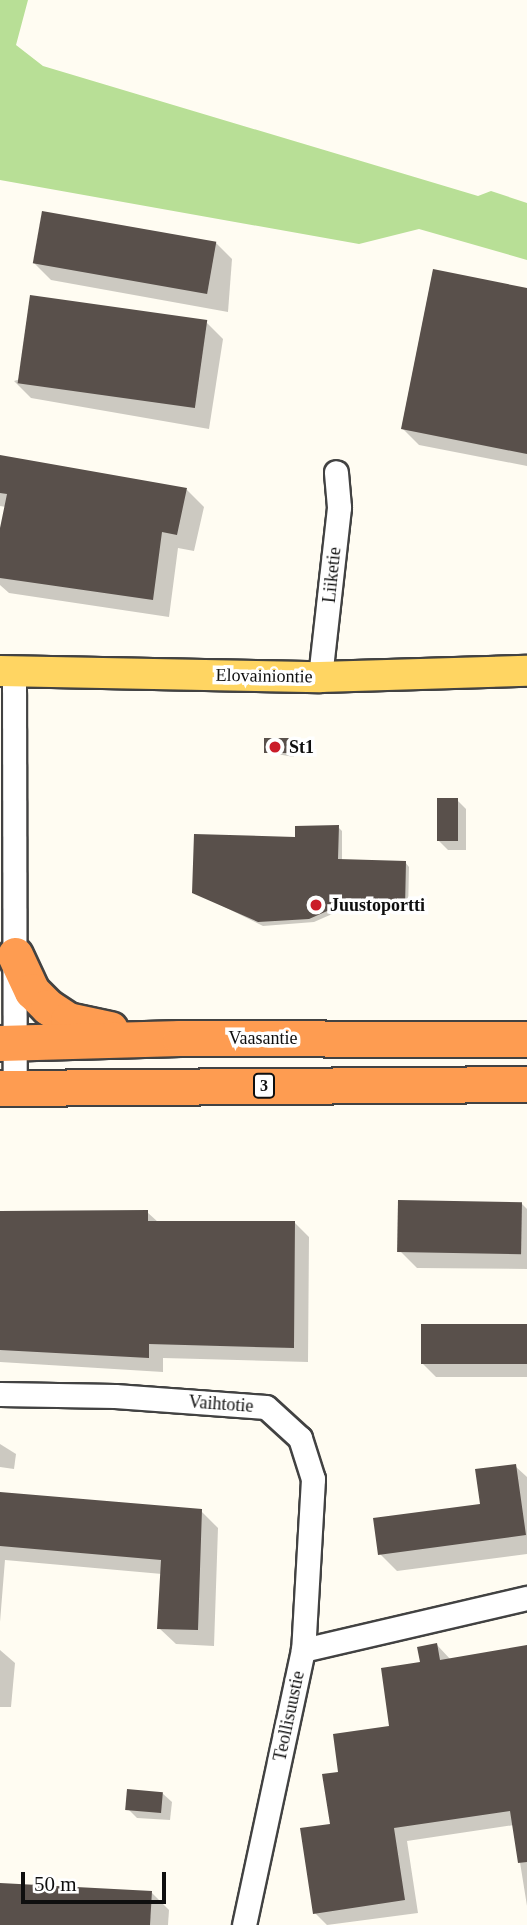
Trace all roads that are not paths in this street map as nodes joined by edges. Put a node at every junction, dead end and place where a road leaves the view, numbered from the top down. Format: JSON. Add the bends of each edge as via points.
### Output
{"nodes":[{"id":1,"x":336,"y":472,"type":"dead end"},
{"id":2,"x":527,"y":670,"type":"edge"},
{"id":3,"x":7,"y":671,"type":"edge"},
{"id":4,"x":320,"y":677,"type":"junction"},
{"id":5,"x":8,"y":969,"type":"edge"},
{"id":6,"x":180,"y":1038,"type":"junction"},
{"id":7,"x":527,"y":1039,"type":"edge"},
{"id":8,"x":8,"y":1043,"type":"edge"},
{"id":9,"x":527,"y":1084,"type":"edge"},
{"id":10,"x":7,"y":1088,"type":"edge"},
{"id":11,"x":0,"y":1394,"type":"edge"},
{"id":12,"x":527,"y":1598,"type":"edge"},
{"id":13,"x":303,"y":1650,"type":"junction"},
{"id":14,"x":244,"y":1925,"type":"edge"}],
"edges":[{"from":1,"to":4,"type":"street","name":"Liiketie","via":[[339,507]]},
{"from":2,"to":4,"type":"main road","name":"Elovainiontie"},
{"from":3,"to":4,"type":"main road","name":"Elovainiontie"},
{"from":3,"to":5,"type":"street"},
{"from":5,"to":6,"type":"highway","via":[[68,1020]]},
{"from":5,"to":8,"type":"street"},
{"from":6,"to":7,"type":"highway","name":"Vaasantie"},
{"from":6,"to":8,"type":"highway","name":"Vaasantie"},
{"from":8,"to":10,"type":"street"},
{"from":9,"to":10,"type":"highway","number":"3"},
{"from":11,"to":13,"type":"street","name":"Vaihtotie","via":[[116,1396],[266,1407],[300,1438],[313,1479]]},
{"from":12,"to":13,"type":"street","name":"Teollisuustie"},
{"from":13,"to":14,"type":"street","name":"Teollisuustie"}]}
